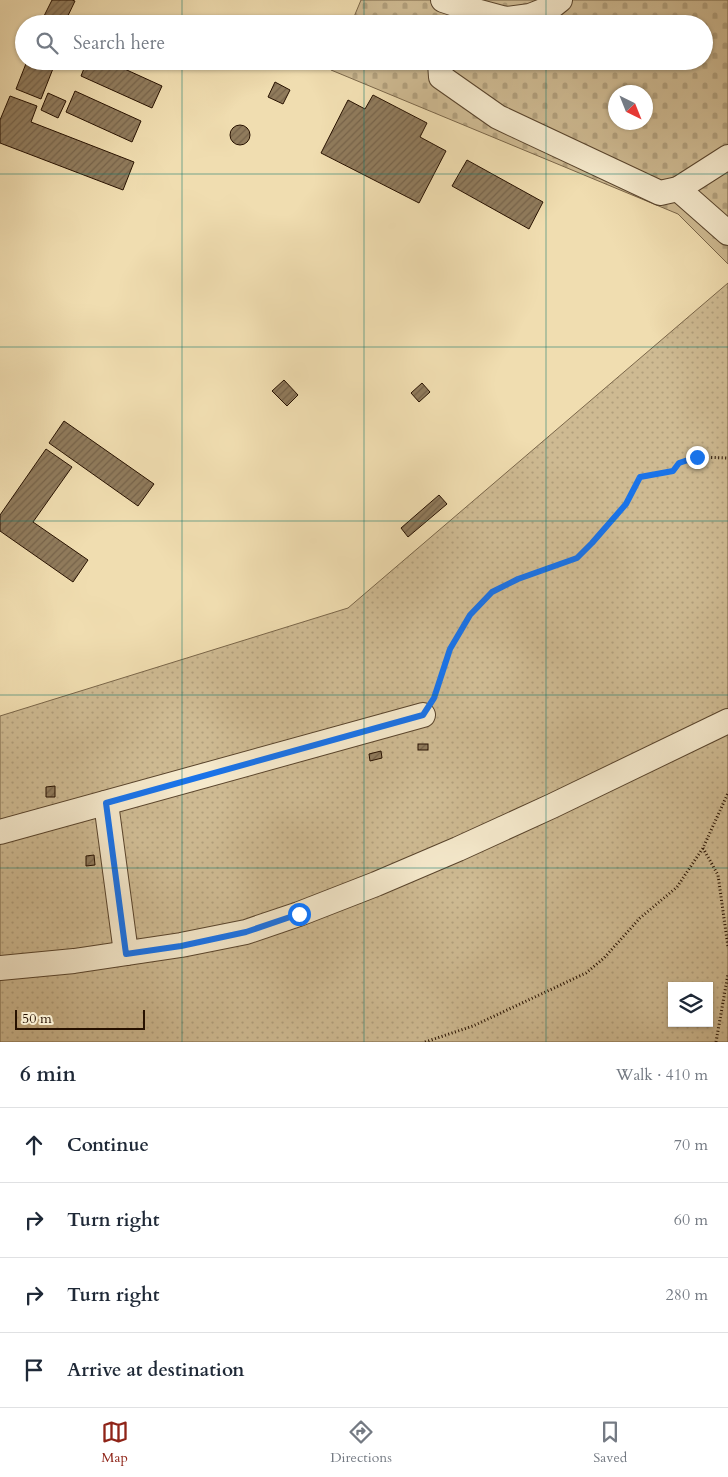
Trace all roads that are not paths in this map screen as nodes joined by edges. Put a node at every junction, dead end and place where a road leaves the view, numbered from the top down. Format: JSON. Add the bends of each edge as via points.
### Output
{"nodes":[{"id":1,"x":443,"y":0,"type":"edge"},
{"id":2,"x":560,"y":0,"type":"edge"},
{"id":3,"x":467,"y":15,"type":"edge"},
{"id":4,"x":532,"y":15,"type":"edge"},
{"id":5,"x":440,"y":70,"type":"edge"},
{"id":6,"x":728,"y":157,"type":"edge"},
{"id":7,"x":678,"y":188,"type":"junction"},
{"id":8,"x":728,"y":233,"type":"edge"},
{"id":9,"x":423,"y":715,"type":"road end"},
{"id":10,"x":728,"y":721,"type":"edge"},
{"id":11,"x":106,"y":803,"type":"junction"},
{"id":12,"x":0,"y":832,"type":"edge"},
{"id":13,"x":126,"y":954,"type":"junction"},
{"id":14,"x":0,"y":968,"type":"edge"}],
"edges":[{"from":1,"to":3,"type":"street"},
{"from":2,"to":4,"type":"street"},
{"from":5,"to":7,"type":"street","via":[[441,77],[498,116],[660,193]]},
{"from":6,"to":7,"type":"street"},
{"from":7,"to":8,"type":"street"},
{"from":9,"to":11,"type":"street"},
{"from":10,"to":13,"type":"street","via":[[475,842],[299,914],[246,932]]},
{"from":11,"to":12,"type":"street"},
{"from":11,"to":13,"type":"street"},
{"from":13,"to":14,"type":"street"}]}
